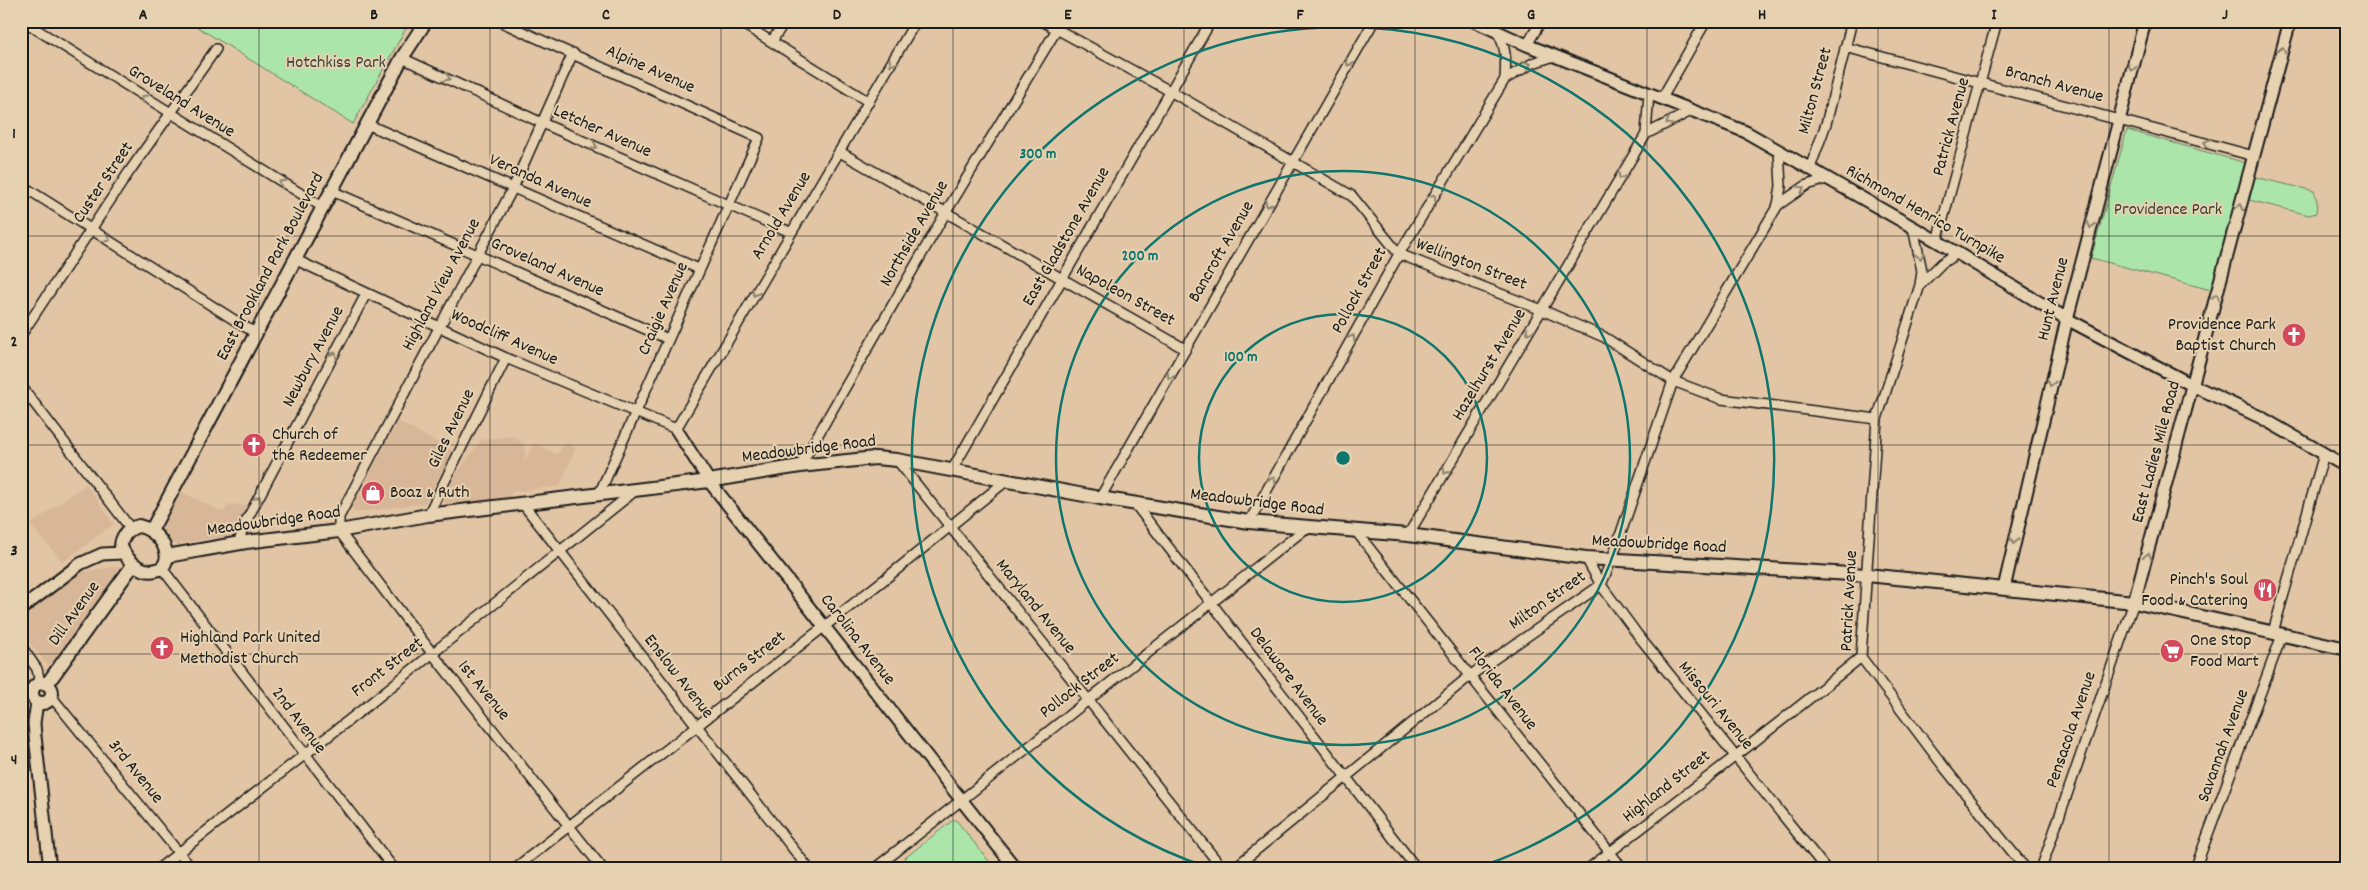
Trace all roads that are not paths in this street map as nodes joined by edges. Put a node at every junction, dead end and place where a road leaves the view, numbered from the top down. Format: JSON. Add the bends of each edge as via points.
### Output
{"nodes":[{"id":1,"x":23,"y":21,"type":"edge"},
{"id":2,"x":426,"y":21,"type":"edge"},
{"id":3,"x":499,"y":21,"type":"edge"},
{"id":4,"x":738,"y":21,"type":"edge"},
{"id":5,"x":784,"y":21,"type":"edge"},
{"id":6,"x":916,"y":21,"type":"edge"},
{"id":7,"x":1042,"y":21,"type":"edge"},
{"id":8,"x":1062,"y":21,"type":"edge"},
{"id":9,"x":1211,"y":21,"type":"edge"},
{"id":10,"x":1374,"y":21,"type":"edge"},
{"id":11,"x":1474,"y":21,"type":"edge"},
{"id":12,"x":1541,"y":21,"type":"edge"},
{"id":13,"x":1706,"y":21,"type":"edge"},
{"id":14,"x":1852,"y":21,"type":"edge"},
{"id":15,"x":1997,"y":21,"type":"edge"},
{"id":16,"x":2145,"y":21,"type":"edge"},
{"id":17,"x":2290,"y":21,"type":"edge"},
{"id":18,"x":1057,"y":30,"type":"junction"},
{"id":19,"x":1497,"y":32,"type":"junction"},
{"id":20,"x":772,"y":41,"type":"junction"},
{"id":21,"x":1527,"y":45,"type":"junction"},
{"id":22,"x":1845,"y":47,"type":"junction"},
{"id":23,"x":216,"y":49,"type":"dead end"},
{"id":24,"x":573,"y":53,"type":"junction"},
{"id":25,"x":1554,"y":56,"type":"junction"},
{"id":26,"x":402,"y":58,"type":"junction"},
{"id":27,"x":1505,"y":79,"type":"junction"},
{"id":28,"x":1980,"y":82,"type":"junction"},
{"id":29,"x":1170,"y":91,"type":"junction"},
{"id":30,"x":1649,"y":93,"type":"junction"},
{"id":31,"x":1662,"y":98,"type":"junction"},
{"id":32,"x":868,"y":102,"type":"junction"},
{"id":33,"x":1693,"y":110,"type":"junction"},
{"id":34,"x":171,"y":115,"type":"junction"},
{"id":35,"x":2118,"y":120,"type":"junction"},
{"id":36,"x":542,"y":123,"type":"junction"},
{"id":37,"x":369,"y":125,"type":"junction"},
{"id":38,"x":1646,"y":134,"type":"junction"},
{"id":39,"x":759,"y":138,"type":"joint"},
{"id":40,"x":1779,"y":151,"type":"junction"},
{"id":41,"x":840,"y":152,"type":"junction"},
{"id":42,"x":2254,"y":156,"type":"junction"},
{"id":43,"x":1293,"y":161,"type":"junction"},
{"id":44,"x":1810,"y":168,"type":"junction"},
{"id":45,"x":1827,"y":179,"type":"junction"},
{"id":46,"x":21,"y":184,"type":"edge"},
{"id":47,"x":513,"y":188,"type":"junction"},
{"id":48,"x":332,"y":190,"type":"junction"},
{"id":49,"x":1778,"y":205,"type":"junction"},
{"id":50,"x":729,"y":206,"type":"junction"},
{"id":51,"x":324,"y":208,"type":"junction"},
{"id":52,"x":946,"y":212,"type":"junction"},
{"id":53,"x":1913,"y":227,"type":"junction"},
{"id":54,"x":92,"y":229,"type":"junction"},
{"id":55,"x":790,"y":232,"type":"junction"},
{"id":56,"x":1937,"y":241,"type":"junction"},
{"id":57,"x":1958,"y":253,"type":"junction"},
{"id":58,"x":1399,"y":254,"type":"junction"},
{"id":59,"x":476,"y":255,"type":"junction"},
{"id":60,"x":294,"y":260,"type":"junction"},
{"id":61,"x":699,"y":269,"type":"junction"},
{"id":62,"x":1062,"y":280,"type":"junction"},
{"id":63,"x":1920,"y":285,"type":"junction"},
{"id":64,"x":366,"y":294,"type":"junction"},
{"id":65,"x":1542,"y":310,"type":"junction"},
{"id":66,"x":2067,"y":319,"type":"junction"},
{"id":67,"x":439,"y":326,"type":"junction"},
{"id":68,"x":256,"y":333,"type":"junction"},
{"id":69,"x":21,"y":335,"type":"edge"},
{"id":70,"x":668,"y":339,"type":"junction"},
{"id":71,"x":1185,"y":349,"type":"junction"},
{"id":72,"x":506,"y":358,"type":"junction"},
{"id":73,"x":1673,"y":381,"type":"junction"},
{"id":74,"x":2192,"y":385,"type":"junction"},
{"id":75,"x":21,"y":386,"type":"edge"},
{"id":76,"x":637,"y":413,"type":"junction"},
{"id":77,"x":1878,"y":419,"type":"junction"},
{"id":78,"x":676,"y":429,"type":"junction"},
{"id":79,"x":2324,"y":454,"type":"junction"},
{"id":80,"x":897,"y":460,"type":"junction"},
{"id":81,"x":800,"y":466,"type":"junction"},
{"id":82,"x":2347,"y":467,"type":"edge"},
{"id":83,"x":952,"y":470,"type":"junction"},
{"id":84,"x":709,"y":481,"type":"junction"},
{"id":85,"x":1006,"y":481,"type":"junction"},
{"id":86,"x":636,"y":490,"type":"junction"},
{"id":87,"x":599,"y":494,"type":"junction"},
{"id":88,"x":1100,"y":498,"type":"junction"},
{"id":89,"x":523,"y":504,"type":"junction"},
{"id":90,"x":1135,"y":504,"type":"junction"},
{"id":91,"x":428,"y":515,"type":"junction"},
{"id":92,"x":1249,"y":522,"type":"junction"},
{"id":93,"x":950,"y":525,"type":"junction"},
{"id":94,"x":1305,"y":528,"type":"junction"},
{"id":95,"x":131,"y":529,"type":"junction"},
{"id":96,"x":339,"y":530,"type":"junction"},
{"id":97,"x":1355,"y":530,"type":"junction"},
{"id":98,"x":151,"y":531,"type":"junction"},
{"id":99,"x":1408,"y":535,"type":"junction"},
{"id":100,"x":239,"y":543,"type":"junction"},
{"id":101,"x":559,"y":552,"type":"junction"},
{"id":102,"x":123,"y":553,"type":"junction"},
{"id":103,"x":1586,"y":558,"type":"junction"},
{"id":104,"x":1612,"y":559,"type":"junction"},
{"id":105,"x":164,"y":561,"type":"junction"},
{"id":106,"x":133,"y":565,"type":"junction"},
{"id":107,"x":1867,"y":575,"type":"junction"},
{"id":108,"x":1600,"y":585,"type":"junction"},
{"id":109,"x":2004,"y":588,"type":"junction"},
{"id":110,"x":1210,"y":602,"type":"junction"},
{"id":111,"x":2134,"y":602,"type":"junction"},
{"id":112,"x":21,"y":609,"type":"edge"},
{"id":113,"x":823,"y":626,"type":"junction"},
{"id":114,"x":2278,"y":634,"type":"junction"},
{"id":115,"x":21,"y":646,"type":"edge"},
{"id":116,"x":2347,"y":649,"type":"edge"},
{"id":117,"x":432,"y":653,"type":"junction"},
{"id":118,"x":1861,"y":657,"type":"junction"},
{"id":119,"x":1471,"y":676,"type":"junction"},
{"id":120,"x":43,"y":683,"type":"junction"},
{"id":121,"x":52,"y":696,"type":"junction"},
{"id":122,"x":30,"y":697,"type":"edge"},
{"id":123,"x":1089,"y":700,"type":"junction"},
{"id":124,"x":696,"y":725,"type":"junction"},
{"id":125,"x":303,"y":754,"type":"junction"},
{"id":126,"x":1734,"y":756,"type":"junction"},
{"id":127,"x":1344,"y":777,"type":"junction"},
{"id":128,"x":962,"y":800,"type":"junction"},
{"id":129,"x":569,"y":826,"type":"junction"},
{"id":130,"x":179,"y":852,"type":"junction"},
{"id":131,"x":1610,"y":852,"type":"junction"},
{"id":132,"x":50,"y":869,"type":"edge"},
{"id":133,"x":158,"y":869,"type":"edge"},
{"id":134,"x":192,"y":869,"type":"edge"},
{"id":135,"x":394,"y":869,"type":"edge"},
{"id":136,"x":514,"y":869,"type":"edge"},
{"id":137,"x":603,"y":869,"type":"edge"},
{"id":138,"x":809,"y":869,"type":"edge"},
{"id":139,"x":874,"y":869,"type":"edge"},
{"id":140,"x":1016,"y":869,"type":"edge"},
{"id":141,"x":1223,"y":869,"type":"edge"},
{"id":142,"x":1233,"y":869,"type":"edge"},
{"id":143,"x":1417,"y":869,"type":"edge"},
{"id":144,"x":1588,"y":869,"type":"edge"},
{"id":145,"x":1623,"y":869,"type":"edge"},
{"id":146,"x":1826,"y":869,"type":"edge"},
{"id":147,"x":2026,"y":869,"type":"edge"},
{"id":148,"x":2041,"y":869,"type":"edge"},
{"id":149,"x":2195,"y":869,"type":"edge"}],
"edges":[{"from":34,"to":1,"type":"street","name":"Groveland Avenue","one_way":true},
{"from":2,"to":26,"type":"main road","name":"East Brookland Park Boulevard"},
{"from":3,"to":24,"type":"street","name":"Alpine Avenue"},
{"from":4,"to":20,"type":"street"},
{"from":5,"to":20,"type":"street"},
{"from":6,"to":32,"type":"street","name":"Arnold Avenue","one_way":true},
{"from":7,"to":18,"type":"street","name":"Wellington Street"},
{"from":8,"to":18,"type":"street","name":"Northside Avenue"},
{"from":9,"to":29,"type":"street","name":"East Gladstone Avenue"},
{"from":10,"to":43,"type":"street","name":"Bancroft Avenue","one_way":true},
{"from":11,"to":19,"type":"street","name":"Richmond Henrico Turnpike"},
{"from":12,"to":21,"type":"street"},
{"from":13,"to":31,"type":"street"},
{"from":14,"to":22,"type":"street","name":"Milton Street"},
{"from":15,"to":28,"type":"street","name":"Patrick Avenue"},
{"from":16,"to":35,"type":"street","name":"Hunt Avenue","one_way":true},
{"from":42,"to":17,"type":"street","name":"East Ladies Mile Road","one_way":true},
{"from":18,"to":29,"type":"street","name":"Wellington Street"},
{"from":18,"to":52,"type":"street","name":"Northside Avenue"},
{"from":19,"to":21,"type":"street","name":"Richmond Henrico Turnpike"},
{"from":19,"to":27,"type":"street","name":"Pollock Street","via":[[1506,56]]},
{"from":20,"to":32,"type":"street"},
{"from":21,"to":25,"type":"street","name":"Richmond Henrico Turnpike"},
{"from":22,"to":28,"type":"street","name":"Branch Avenue"},
{"from":22,"to":44,"type":"street","name":"Milton Street","via":[[1826,124]]},
{"from":23,"to":34,"type":"street","name":"Custer Street"},
{"from":24,"to":36,"type":"street","name":"Highland View Avenue"},
{"from":24,"to":39,"type":"street","name":"Alpine Avenue"},
{"from":27,"to":25,"type":"street","name":"Pollock Street","one_way":true,"via":[[1533,63]]},
{"from":25,"to":30,"type":"street","name":"Richmond Henrico Turnpike"},
{"from":26,"to":36,"type":"street","name":"Letcher Avenue","one_way":true},
{"from":26,"to":37,"type":"main road","name":"East Brookland Park Boulevard"},
{"from":58,"to":27,"type":"street","name":"Pollock Street","one_way":true},
{"from":28,"to":35,"type":"street","name":"Branch Avenue"},
{"from":28,"to":56,"type":"street","name":"Patrick Avenue"},
{"from":29,"to":43,"type":"street","name":"Wellington Street"},
{"from":29,"to":62,"type":"street","name":"East Gladstone Avenue"},
{"from":30,"to":31,"type":"street","name":"Richmond Henrico Turnpike"},
{"from":30,"to":38,"type":"street","name":"Hazelhurst Avenue"},
{"from":31,"to":33,"type":"street","name":"Richmond Henrico Turnpike"},
{"from":32,"to":41,"type":"street","name":"Arnold Avenue"},
{"from":33,"to":38,"type":"street","one_way":true},
{"from":33,"to":40,"type":"street","name":"Richmond Henrico Turnpike","via":[[1746,132]]},
{"from":51,"to":34,"type":"street","name":"Groveland Avenue","one_way":true},
{"from":34,"to":54,"type":"street","name":"Custer Street"},
{"from":42,"to":35,"type":"street","name":"Branch Avenue","one_way":true},
{"from":35,"to":66,"type":"street","name":"Hunt Avenue","one_way":true},
{"from":36,"to":47,"type":"street","name":"Highland View Avenue"},
{"from":36,"to":50,"type":"street","name":"Letcher Avenue","one_way":true},
{"from":37,"to":47,"type":"street","name":"Veranda Avenue"},
{"from":37,"to":48,"type":"main road","name":"East Brookland Park Boulevard"},
{"from":38,"to":65,"type":"street","name":"Hazelhurst Avenue","one_way":true},
{"from":39,"to":50,"type":"street","name":"Craigie Avenue"},
{"from":40,"to":44,"type":"street","name":"Richmond Henrico Turnpike"},
{"from":40,"to":49,"type":"street","name":"Milton Street","via":[[1781,186]]},
{"from":41,"to":52,"type":"street","name":"Napoleon Street"},
{"from":41,"to":55,"type":"street","name":"Arnold Avenue"},
{"from":74,"to":42,"type":"street","name":"East Ladies Mile Road","one_way":true},
{"from":43,"to":58,"type":"street","name":"Wellington Street","via":[[1352,196]]},
{"from":43,"to":71,"type":"street","name":"Bancroft Avenue","one_way":true},
{"from":44,"to":45,"type":"street","name":"Richmond Henrico Turnpike"},
{"from":49,"to":45,"type":"street","name":"Milton Street","one_way":true,"via":[[1808,185]]},
{"from":45,"to":53,"type":"street","name":"Richmond Henrico Turnpike"},
{"from":46,"to":54,"type":"street"},
{"from":47,"to":59,"type":"street","name":"Highland View Avenue"},
{"from":47,"to":61,"type":"street","name":"Veranda Avenue"},
{"from":48,"to":51,"type":"main road","name":"East Brookland Park Boulevard"},
{"from":48,"to":59,"type":"street","name":"Groveland Avenue"},
{"from":49,"to":73,"type":"street","name":"Milton Street"},
{"from":50,"to":55,"type":"street","name":"Letcher Avenue"},
{"from":50,"to":61,"type":"street","name":"Craigie Avenue"},
{"from":51,"to":60,"type":"main road","name":"East Brookland Park Boulevard"},
{"from":52,"to":62,"type":"street","name":"Napoleon Street"},
{"from":52,"to":81,"type":"street","name":"Northside Avenue"},
{"from":53,"to":56,"type":"street","name":"Richmond Henrico Turnpike"},
{"from":53,"to":63,"type":"street","name":"Patrick Avenue","one_way":true,"via":[[1922,271]]},
{"from":54,"to":68,"type":"street","one_way":true},
{"from":54,"to":69,"type":"street","name":"Custer Street"},
{"from":55,"to":78,"type":"street","name":"Arnold Avenue","one_way":true},
{"from":56,"to":57,"type":"street","name":"Richmond Henrico Turnpike"},
{"from":57,"to":63,"type":"street","name":"Patrick Avenue","via":[[1942,263]]},
{"from":57,"to":66,"type":"street","name":"Richmond Henrico Turnpike"},
{"from":58,"to":65,"type":"street","name":"Wellington Street"},
{"from":92,"to":58,"type":"street","name":"Pollock Street","one_way":true},
{"from":59,"to":67,"type":"street","name":"Highland View Avenue"},
{"from":59,"to":70,"type":"street","name":"Groveland Avenue"},
{"from":60,"to":64,"type":"street","name":"Woodcliff Avenue"},
{"from":60,"to":68,"type":"main road","name":"East Brookland Park Boulevard"},
{"from":61,"to":70,"type":"street","name":"Craigie Avenue"},
{"from":62,"to":71,"type":"street","name":"Napoleon Street"},
{"from":62,"to":83,"type":"street","name":"East Gladstone Avenue"},
{"from":63,"to":77,"type":"street","name":"Patrick Avenue"},
{"from":64,"to":67,"type":"street","name":"Woodcliff Avenue"},
{"from":100,"to":64,"type":"street","name":"Newbury Avenue","one_way":true,"via":[[243,527]]},
{"from":65,"to":73,"type":"street","name":"Wellington Street","via":[[1604,337]]},
{"from":65,"to":99,"type":"street","name":"Hazelhurst Avenue","one_way":true},
{"from":66,"to":74,"type":"street","name":"Richmond Henrico Turnpike"},
{"from":66,"to":109,"type":"street","name":"Hunt Avenue","one_way":true},
{"from":67,"to":72,"type":"street","name":"Woodcliff Avenue"},
{"from":67,"to":96,"type":"street","name":"Highland View Avenue","via":[[339,518]]},
{"from":68,"to":98,"type":"main road","name":"East Brookland Park Boulevard"},
{"from":70,"to":76,"type":"street","name":"Craigie Avenue"},
{"from":71,"to":88,"type":"street","name":"Bancroft Avenue","one_way":true},
{"from":72,"to":76,"type":"street","name":"Woodcliff Avenue"},
{"from":72,"to":91,"type":"street","name":"Giles Avenue"},
{"from":73,"to":77,"type":"street","name":"Wellington Street","via":[[1721,399]]},
{"from":73,"to":104,"type":"street","name":"Milton Street"},
{"from":74,"to":79,"type":"street","name":"Richmond Henrico Turnpike","via":[[2262,418]]},
{"from":111,"to":74,"type":"street","name":"East Ladies Mile Road","one_way":true},
{"from":75,"to":95,"type":"street"},
{"from":76,"to":78,"type":"street","name":"Woodcliff Avenue"},
{"from":76,"to":87,"type":"street","name":"Craigie Avenue"},
{"from":77,"to":107,"type":"street","name":"Patrick Avenue"},
{"from":78,"to":84,"type":"street","name":"Carolina Avenue"},
{"from":79,"to":82,"type":"street","name":"Richmond Henrico Turnpike"},
{"from":79,"to":114,"type":"street","name":"Savannah Avenue"},
{"from":80,"to":81,"type":"main road","name":"Meadowbridge Road","via":[[875,458]]},
{"from":80,"to":83,"type":"main road","name":"Meadowbridge Road"},
{"from":80,"to":93,"type":"street","name":"Maryland Avenue"},
{"from":81,"to":84,"type":"main road","name":"Meadowbridge Road"},
{"from":83,"to":85,"type":"main road","name":"Meadowbridge Road"},
{"from":84,"to":86,"type":"main road","name":"Meadowbridge Road"},
{"from":84,"to":113,"type":"street","name":"Carolina Avenue"},
{"from":85,"to":88,"type":"main road","name":"Meadowbridge Road"},
{"from":85,"to":93,"type":"street","name":"Burns Street"},
{"from":86,"to":87,"type":"main road","name":"Meadowbridge Road"},
{"from":86,"to":101,"type":"street","name":"Front Street"},
{"from":87,"to":89,"type":"main road","name":"Meadowbridge Road"},
{"from":88,"to":90,"type":"main road","name":"Meadowbridge Road"},
{"from":89,"to":91,"type":"main road","name":"Meadowbridge Road"},
{"from":89,"to":101,"type":"street","name":"Enslow Avenue"},
{"from":90,"to":92,"type":"main road","name":"Meadowbridge Road"},
{"from":90,"to":110,"type":"street","name":"Delaware Avenue"},
{"from":91,"to":96,"type":"main road","name":"Meadowbridge Road"},
{"from":92,"to":94,"type":"main road","name":"Meadowbridge Road"},
{"from":93,"to":113,"type":"street","name":"Burns Street"},
{"from":93,"to":123,"type":"street","name":"Maryland Avenue"},
{"from":94,"to":97,"type":"main road","name":"Meadowbridge Road"},
{"from":94,"to":110,"type":"street","name":"Pollock Street"},
{"from":95,"to":98,"type":"main road","via":[[139,526]]},
{"from":95,"to":102,"type":"main road","via":[[121,541]]},
{"from":96,"to":100,"type":"main road","name":"Meadowbridge Road"},
{"from":96,"to":117,"type":"street","name":"1st Avenue"},
{"from":97,"to":99,"type":"main road","name":"Meadowbridge Road"},
{"from":97,"to":119,"type":"street","name":"Florida Avenue"},
{"from":98,"to":105,"type":"main road","via":[[162,543]]},
{"from":99,"to":103,"type":"main road","name":"Meadowbridge Road"},
{"from":100,"to":105,"type":"main road","name":"Meadowbridge Road"},
{"from":101,"to":117,"type":"street","name":"Front Street"},
{"from":101,"to":124,"type":"street","name":"Enslow Avenue"},
{"from":102,"to":106,"type":"main road"},
{"from":102,"to":112,"type":"street","via":[[102,554],[80,564]]},
{"from":103,"to":104,"type":"main road","name":"Meadowbridge Road"},
{"from":103,"to":108,"type":"street","name":"Missouri Avenue"},
{"from":104,"to":107,"type":"main road","name":"Meadowbridge Road"},
{"from":104,"to":108,"type":"street","name":"Milton Street"},
{"from":105,"to":106,"type":"main road","via":[[153,572]]},
{"from":105,"to":125,"type":"street","name":"2nd Avenue"},
{"from":106,"to":120,"type":"main road","name":"Dill Avenue"},
{"from":107,"to":109,"type":"main road","name":"Meadowbridge Road"},
{"from":107,"to":118,"type":"street","name":"Patrick Avenue"},
{"from":108,"to":119,"type":"street","name":"Milton Street"},
{"from":108,"to":126,"type":"street","name":"Missouri Avenue"},
{"from":109,"to":111,"type":"main road","name":"Meadowbridge Road"},
{"from":110,"to":123,"type":"street","name":"Pollock Street"},
{"from":110,"to":127,"type":"street","name":"Delaware Avenue"},
{"from":111,"to":114,"type":"main road","name":"Meadowbridge Road"},
{"from":111,"to":148,"type":"street","name":"Pensacola Avenue"},
{"from":113,"to":124,"type":"street","name":"Burns Street"},
{"from":113,"to":128,"type":"street","name":"Carolina Avenue"},
{"from":114,"to":116,"type":"main road","name":"Meadowbridge Road"},
{"from":114,"to":149,"type":"street","name":"Savannah Avenue"},
{"from":115,"to":120,"type":"street"},
{"from":117,"to":125,"type":"street","name":"Front Street"},
{"from":117,"to":129,"type":"street","name":"1st Avenue"},
{"from":118,"to":126,"type":"street","name":"Highland Street"},
{"from":118,"to":147,"type":"street","name":"Patrick Avenue"},
{"from":119,"to":127,"type":"street","name":"Milton Street"},
{"from":119,"to":131,"type":"street","name":"Florida Avenue"},
{"from":120,"to":121,"type":"main road","via":[[51,689]]},
{"from":120,"to":122,"type":"main road","via":[[34,686]]},
{"from":121,"to":122,"type":"main road","via":[[44,703]]},
{"from":121,"to":130,"type":"street","name":"3rd Avenue"},
{"from":122,"to":132,"type":"street"},
{"from":123,"to":128,"type":"street","name":"Pollock Street"},
{"from":123,"to":141,"type":"street","name":"Maryland Avenue"},
{"from":124,"to":129,"type":"street","name":"Burns Street"},
{"from":124,"to":138,"type":"street","name":"Enslow Avenue"},
{"from":125,"to":130,"type":"street","name":"Front Street"},
{"from":125,"to":135,"type":"street","name":"2nd Avenue"},
{"from":126,"to":131,"type":"street","name":"Highland Street"},
{"from":126,"to":146,"type":"street","name":"Missouri Avenue"},
{"from":127,"to":142,"type":"street","name":"Milton Street"},
{"from":127,"to":143,"type":"street","name":"Delaware Avenue"},
{"from":128,"to":139,"type":"street","name":"Pollock Street"},
{"from":128,"to":140,"type":"street","name":"Carolina Avenue"},
{"from":129,"to":136,"type":"street","name":"Burns Street"},
{"from":129,"to":137,"type":"street","name":"1st Avenue"},
{"from":130,"to":133,"type":"street","name":"Front Street"},
{"from":130,"to":134,"type":"street","name":"3rd Avenue"},
{"from":131,"to":144,"type":"street","name":"Highland Street"},
{"from":131,"to":145,"type":"street","name":"Florida Avenue"}]}
